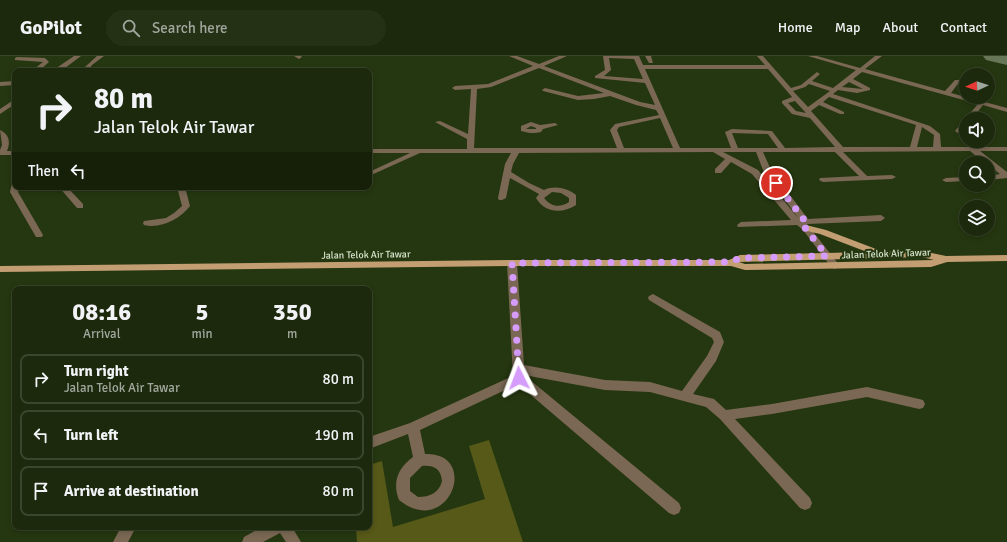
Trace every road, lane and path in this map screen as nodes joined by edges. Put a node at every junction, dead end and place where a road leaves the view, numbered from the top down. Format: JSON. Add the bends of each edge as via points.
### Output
{"nodes":[{"id":1,"x":78,"y":56,"type":"edge"},
{"id":2,"x":101,"y":56,"type":"edge"},
{"id":3,"x":512,"y":56,"type":"edge"},
{"id":4,"x":564,"y":56,"type":"edge"},
{"id":5,"x":606,"y":56,"type":"edge"},
{"id":6,"x":636,"y":56,"type":"edge"},
{"id":7,"x":648,"y":56,"type":"edge"},
{"id":8,"x":760,"y":56,"type":"edge"},
{"id":9,"x":811,"y":56,"type":"edge"},
{"id":10,"x":879,"y":56,"type":"edge"},
{"id":11,"x":17,"y":59,"type":"dead end"},
{"id":12,"x":651,"y":62,"type":"dead end"},
{"id":13,"x":769,"y":66,"type":"junction"},
{"id":14,"x":538,"y":67,"type":"junction"},
{"id":15,"x":640,"y":67,"type":"junction"},
{"id":16,"x":38,"y":68,"type":"edge"},
{"id":17,"x":61,"y":68,"type":"edge"},
{"id":18,"x":87,"y":68,"type":"edge"},
{"id":19,"x":861,"y":70,"type":"junction"},
{"id":20,"x":817,"y":74,"type":"dead end"},
{"id":21,"x":598,"y":76,"type":"junction"},
{"id":22,"x":849,"y":79,"type":"junction"},
{"id":23,"x":646,"y":81,"type":"junction"},
{"id":24,"x":957,"y":81,"type":"dead end"},
{"id":25,"x":808,"y":82,"type":"junction"},
{"id":26,"x":12,"y":83,"type":"edge"},
{"id":27,"x":584,"y":83,"type":"junction"},
{"id":28,"x":0,"y":84,"type":"edge"},
{"id":29,"x":455,"y":88,"type":"dead end"},
{"id":30,"x":474,"y":88,"type":"junction"},
{"id":31,"x":836,"y":89,"type":"junction"},
{"id":32,"x":545,"y":90,"type":"dead end"},
{"id":33,"x":789,"y":90,"type":"junction"},
{"id":34,"x":612,"y":93,"type":"junction"},
{"id":35,"x":947,"y":93,"type":"junction"},
{"id":36,"x":828,"y":95,"type":"junction"},
{"id":37,"x":959,"y":96,"type":"edge"},
{"id":38,"x":797,"y":98,"type":"junction"},
{"id":39,"x":12,"y":101,"type":"edge"},
{"id":40,"x":818,"y":102,"type":"junction"},
{"id":41,"x":0,"y":103,"type":"edge"},
{"id":42,"x":12,"y":103,"type":"edge"},
{"id":43,"x":981,"y":104,"type":"edge"},
{"id":44,"x":986,"y":104,"type":"edge"},
{"id":45,"x":658,"y":108,"type":"junction"},
{"id":46,"x":808,"y":110,"type":"junction"},
{"id":47,"x":1007,"y":110,"type":"edge"},
{"id":48,"x":0,"y":112,"type":"edge"},
{"id":49,"x":974,"y":112,"type":"edge"},
{"id":50,"x":842,"y":113,"type":"dead end"},
{"id":51,"x":661,"y":116,"type":"junction"},
{"id":52,"x":814,"y":117,"type":"junction"},
{"id":53,"x":438,"y":122,"type":"dead end"},
{"id":54,"x":920,"y":124,"type":"junction"},
{"id":55,"x":555,"y":125,"type":"dead end"},
{"id":56,"x":540,"y":127,"type":"junction"},
{"id":57,"x":0,"y":132,"type":"edge"},
{"id":58,"x":470,"y":138,"type":"junction"},
{"id":59,"x":533,"y":142,"type":"junction"},
{"id":60,"x":972,"y":149,"type":"junction"},
{"id":61,"x":1007,"y":149,"type":"edge"},
{"id":62,"x":678,"y":150,"type":"junction"},
{"id":63,"x":714,"y":150,"type":"junction"},
{"id":64,"x":758,"y":150,"type":"junction"},
{"id":65,"x":783,"y":150,"type":"junction"},
{"id":66,"x":839,"y":150,"type":"junction"},
{"id":67,"x":912,"y":150,"type":"junction"},
{"id":68,"x":937,"y":150,"type":"junction"},
{"id":69,"x":420,"y":151,"type":"junction"},
{"id":70,"x":470,"y":151,"type":"junction"},
{"id":71,"x":516,"y":151,"type":"junction"},
{"id":72,"x":622,"y":151,"type":"junction"},
{"id":73,"x":736,"y":151,"type":"junction"},
{"id":74,"x":12,"y":152,"type":"edge"},
{"id":75,"x":372,"y":152,"type":"edge"},
{"id":76,"x":1,"y":154,"type":"edge"},
{"id":77,"x":729,"y":159,"type":"junction"},
{"id":78,"x":767,"y":170,"type":"junction"},
{"id":79,"x":718,"y":171,"type":"dead end"},
{"id":80,"x":507,"y":172,"type":"junction"},
{"id":81,"x":755,"y":172,"type":"junction"},
{"id":82,"x":372,"y":173,"type":"edge"},
{"id":83,"x":1007,"y":176,"type":"edge"},
{"id":84,"x":892,"y":177,"type":"dead end"},
{"id":85,"x":995,"y":177,"type":"edge"},
{"id":86,"x":865,"y":178,"type":"junction"},
{"id":87,"x":959,"y":179,"type":"edge"},
{"id":88,"x":823,"y":180,"type":"dead end"},
{"id":89,"x":946,"y":180,"type":"dead end"},
{"id":90,"x":14,"y":190,"type":"edge"},
{"id":91,"x":66,"y":190,"type":"edge"},
{"id":92,"x":182,"y":190,"type":"edge"},
{"id":93,"x":544,"y":193,"type":"dead end"},
{"id":94,"x":502,"y":198,"type":"dead end"},
{"id":95,"x":80,"y":206,"type":"dead end"},
{"id":96,"x":881,"y":218,"type":"dead end"},
{"id":97,"x":147,"y":223,"type":"dead end"},
{"id":98,"x":802,"y":224,"type":"junction"},
{"id":99,"x":741,"y":225,"type":"dead end"},
{"id":100,"x":39,"y":235,"type":"dead end"},
{"id":101,"x":892,"y":255,"type":"junction"},
{"id":102,"x":827,"y":256,"type":"junction"},
{"id":103,"x":1007,"y":258,"type":"edge"},
{"id":104,"x":946,"y":259,"type":"junction"},
{"id":105,"x":731,"y":262,"type":"junction"},
{"id":106,"x":512,"y":263,"type":"junction"},
{"id":107,"x":835,"y":266,"type":"junction"},
{"id":108,"x":0,"y":269,"type":"edge"},
{"id":109,"x":653,"y":298,"type":"dead end"},
{"id":110,"x":519,"y":373,"type":"junction"},
{"id":111,"x":686,"y":396,"type":"junction"},
{"id":112,"x":919,"y":404,"type":"dead end"},
{"id":113,"x":724,"y":415,"type":"junction"},
{"id":114,"x":413,"y":427,"type":"junction"},
{"id":115,"x":372,"y":442,"type":"edge"},
{"id":116,"x":420,"y":460,"type":"dead end"},
{"id":117,"x":805,"y":503,"type":"dead end"},
{"id":118,"x":674,"y":508,"type":"dead end"},
{"id":119,"x":127,"y":530,"type":"edge"},
{"id":120,"x":271,"y":530,"type":"edge"},
{"id":121,"x":286,"y":530,"type":"edge"},
{"id":122,"x":120,"y":542,"type":"edge"},
{"id":123,"x":249,"y":542,"type":"edge"},
{"id":124,"x":294,"y":542,"type":"edge"}],
"edges":[{"from":1,"to":17,"type":"street"},
{"from":2,"to":18,"type":"street"},
{"from":3,"to":14,"type":"street"},
{"from":4,"to":14,"type":"street"},
{"from":5,"to":6,"type":"street"},
{"from":5,"to":21,"type":"street","via":[[609,70]]},
{"from":6,"to":15,"type":"street"},
{"from":7,"to":12,"type":"street"},
{"from":8,"to":13,"type":"street"},
{"from":9,"to":19,"type":"street"},
{"from":10,"to":19,"type":"street"},
{"from":11,"to":16,"type":"street","via":[[45,60],[46,62]]},
{"from":13,"to":15,"type":"street"},
{"from":13,"to":33,"type":"street"},
{"from":14,"to":27,"type":"street"},
{"from":14,"to":30,"type":"street","via":[[489,86]]},
{"from":15,"to":23,"type":"street"},
{"from":19,"to":22,"type":"street"},
{"from":19,"to":35,"type":"street"},
{"from":20,"to":25,"type":"street"},
{"from":21,"to":23,"type":"street"},
{"from":21,"to":27,"type":"street"},
{"from":22,"to":31,"type":"street"},
{"from":22,"to":31,"type":"street","via":[[868,89]]},
{"from":23,"to":45,"type":"street"},
{"from":24,"to":35,"type":"street"},
{"from":25,"to":31,"type":"street"},
{"from":25,"to":33,"type":"street","via":[[804,86]]},
{"from":26,"to":28,"type":"street"},
{"from":27,"to":34,"type":"street"},
{"from":29,"to":30,"type":"street"},
{"from":30,"to":58,"type":"street"},
{"from":31,"to":36,"type":"street"},
{"from":32,"to":34,"type":"street","via":[[578,100]]},
{"from":33,"to":38,"type":"street"},
{"from":34,"to":45,"type":"street","via":[[638,104]]},
{"from":35,"to":37,"type":"street"},
{"from":36,"to":40,"type":"street"},
{"from":36,"to":54,"type":"street"},
{"from":38,"to":46,"type":"street"},
{"from":38,"to":52,"type":"street","via":[[784,102],[794,113]]},
{"from":39,"to":41,"type":"street"},
{"from":40,"to":46,"type":"street"},
{"from":40,"to":50,"type":"street"},
{"from":42,"to":48,"type":"street"},
{"from":43,"to":49,"type":"street"},
{"from":44,"to":47,"type":"street"},
{"from":45,"to":51,"type":"street"},
{"from":46,"to":52,"type":"street"},
{"from":51,"to":62,"type":"street"},
{"from":51,"to":72,"type":"street","via":[[617,125],[613,130]]},
{"from":52,"to":66,"type":"street"},
{"from":53,"to":58,"type":"street"},
{"from":54,"to":67,"type":"street"},
{"from":54,"to":68,"type":"street","via":[[928,126],[938,134]]},
{"from":55,"to":56,"type":"street"},
{"from":56,"to":59,"type":"street"},
{"from":56,"to":59,"type":"street","via":[[531,124],[523,127]]},
{"from":57,"to":76,"type":"street","via":[[5,138],[6,145]]},
{"from":58,"to":70,"type":"street"},
{"from":59,"to":71,"type":"street"},
{"from":59,"to":72,"type":"street"},
{"from":60,"to":61,"type":"street"},
{"from":60,"to":68,"type":"street"},
{"from":60,"to":83,"type":"street"},
{"from":62,"to":63,"type":"street"},
{"from":62,"to":72,"type":"street"},
{"from":63,"to":73,"type":"street"},
{"from":63,"to":77,"type":"street"},
{"from":64,"to":65,"type":"street"},
{"from":64,"to":73,"type":"street"},
{"from":64,"to":78,"type":"street"},
{"from":65,"to":66,"type":"street"},
{"from":65,"to":73,"type":"street","via":[[770,132],[728,132]]},
{"from":66,"to":67,"type":"street"},
{"from":66,"to":86,"type":"street"},
{"from":67,"to":68,"type":"street"},
{"from":69,"to":70,"type":"street"},
{"from":69,"to":75,"type":"street"},
{"from":69,"to":82,"type":"street"},
{"from":70,"to":71,"type":"street"},
{"from":71,"to":80,"type":"street"},
{"from":74,"to":76,"type":"street"},
{"from":77,"to":79,"type":"street"},
{"from":77,"to":81,"type":"street"},
{"from":78,"to":81,"type":"street"},
{"from":78,"to":98,"type":"street"},
{"from":80,"to":93,"type":"street"},
{"from":80,"to":94,"type":"street"},
{"from":81,"to":98,"type":"street"},
{"from":83,"to":85,"type":"street"},
{"from":84,"to":86,"type":"street"},
{"from":86,"to":88,"type":"street"},
{"from":87,"to":89,"type":"street"},
{"from":90,"to":100,"type":"street"},
{"from":91,"to":95,"type":"street"},
{"from":92,"to":97,"type":"street","via":[[186,206],[177,216]]},
{"from":96,"to":98,"type":"street"},
{"from":98,"to":99,"type":"street"},
{"from":98,"to":101,"type":"main road","via":[[862,249]]},
{"from":98,"to":102,"type":"street"},
{"from":101,"to":102,"type":"main road","name":"Jalan Telok Air Tawar"},
{"from":101,"to":104,"type":"main road","name":"Jalan Telok Air Tawar","via":[[922,254]]},
{"from":102,"to":105,"type":"main road","name":"Jalan Telok Air Tawar","via":[[740,258]]},
{"from":102,"to":107,"type":"street"},
{"from":103,"to":104,"type":"main road","name":"Jalan Telok Air Tawar"},
{"from":104,"to":107,"type":"main road","name":"Jalan Telok Air Tawar","via":[[931,264]]},
{"from":105,"to":106,"type":"main road","name":"Jalan Telok Air Tawar"},
{"from":105,"to":107,"type":"main road","name":"Jalan Telok Air Tawar","via":[[745,268]]},
{"from":106,"to":108,"type":"main road","name":"Jalan Telok Air Tawar"},
{"from":106,"to":110,"type":"street"},
{"from":109,"to":111,"type":"street","via":[[716,335],[719,342],[712,358]]},
{"from":110,"to":111,"type":"street","via":[[605,385],[650,387]]},
{"from":110,"to":114,"type":"street"},
{"from":110,"to":118,"type":"street"},
{"from":111,"to":113,"type":"street","via":[[710,403]]},
{"from":112,"to":113,"type":"street","via":[[867,392]]},
{"from":113,"to":117,"type":"street"},
{"from":114,"to":115,"type":"street"},
{"from":114,"to":116,"type":"street"},
{"from":119,"to":122,"type":"street"},
{"from":120,"to":123,"type":"street"},
{"from":121,"to":124,"type":"street"}]}
